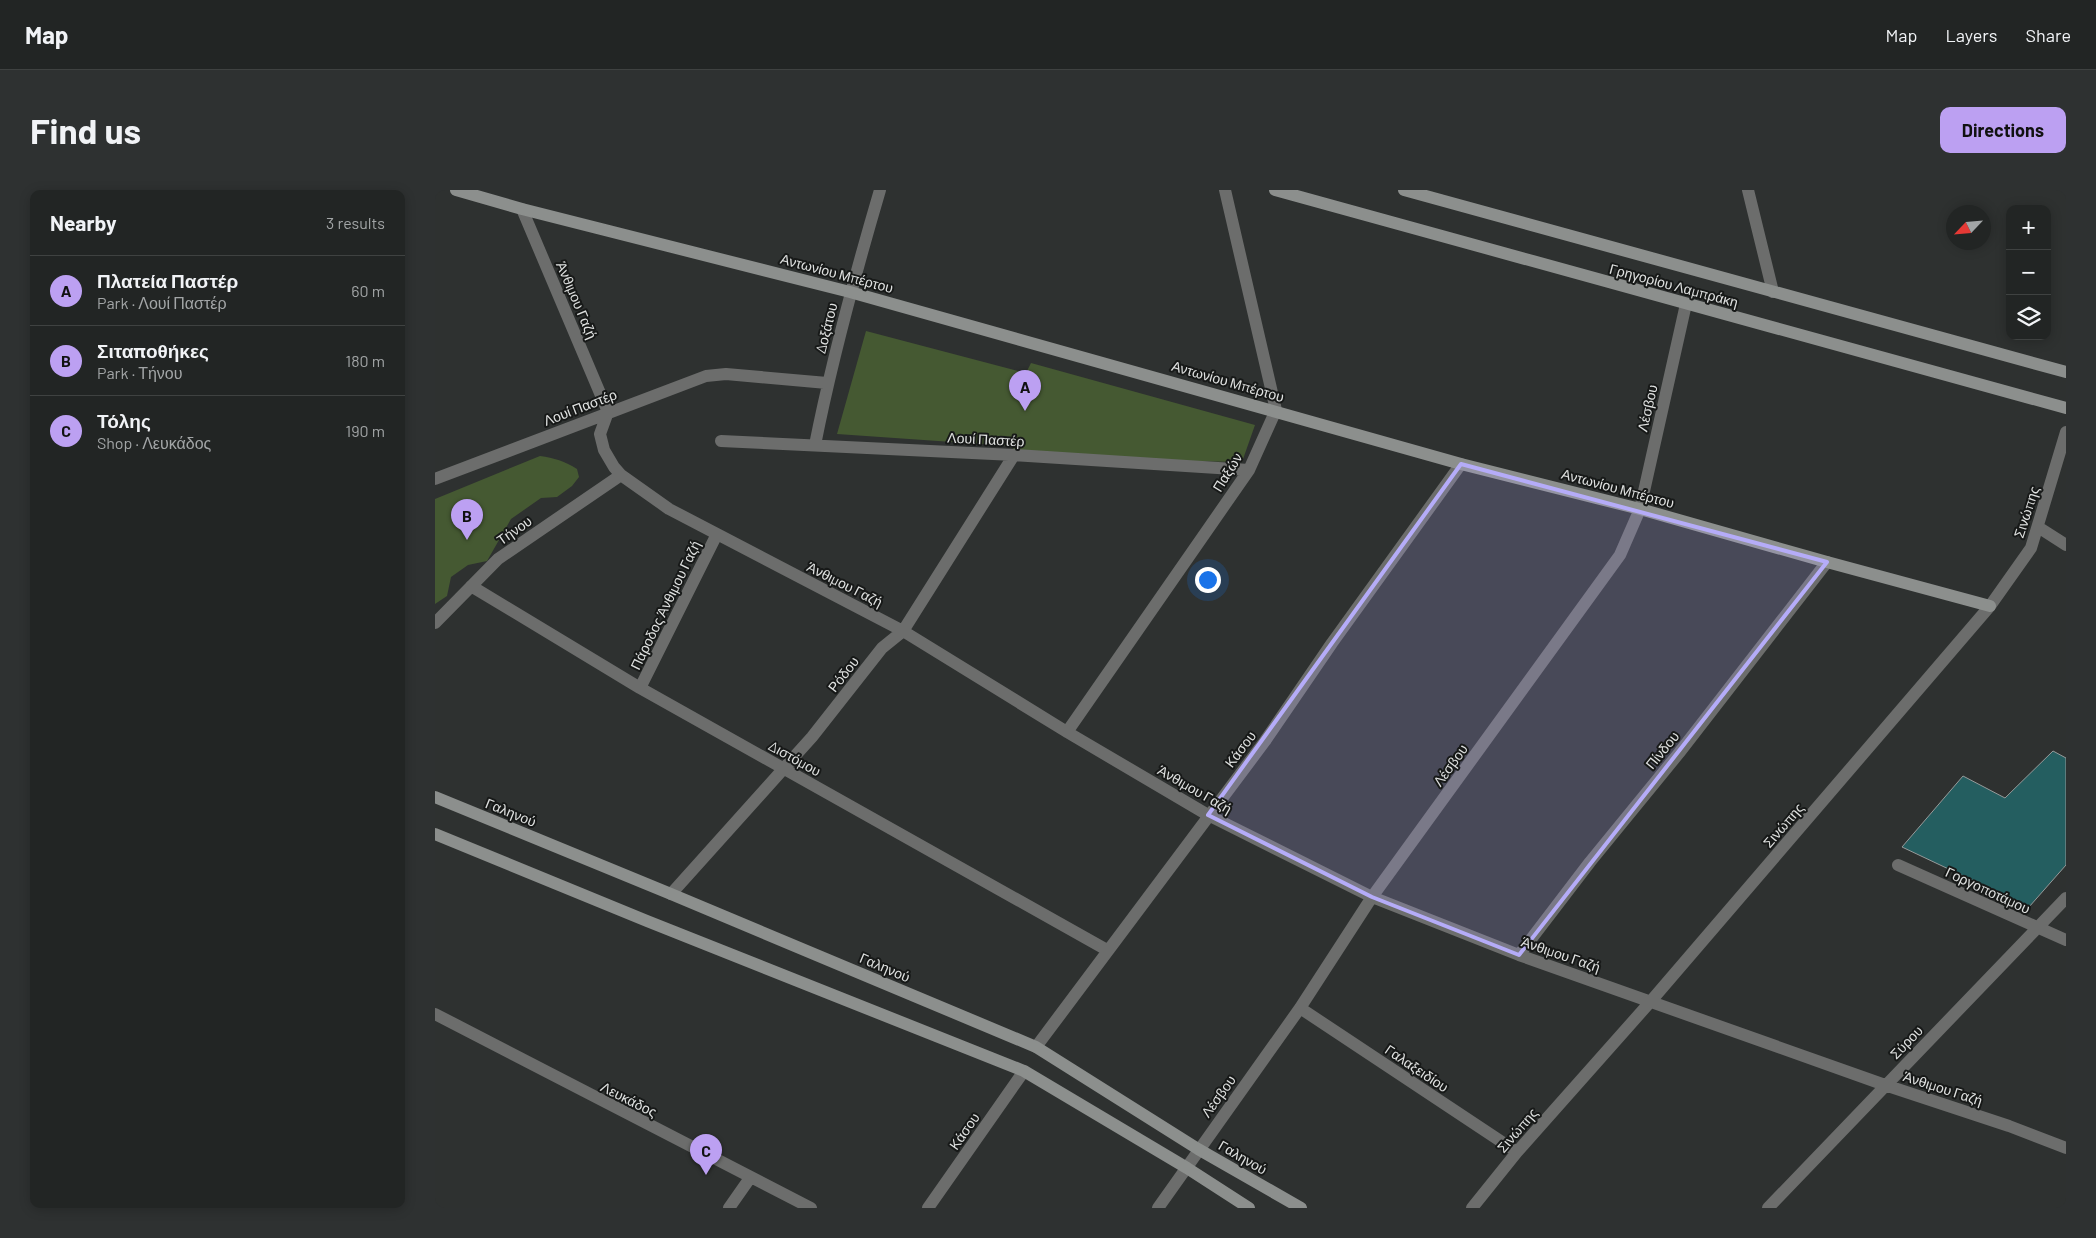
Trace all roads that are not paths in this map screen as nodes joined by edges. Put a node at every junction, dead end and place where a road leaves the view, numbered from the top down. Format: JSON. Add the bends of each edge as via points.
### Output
{"nodes":[{"id":1,"x":456,"y":190,"type":"edge"},
{"id":2,"x":879,"y":190,"type":"edge"},
{"id":3,"x":1225,"y":190,"type":"edge"},
{"id":4,"x":1275,"y":190,"type":"edge"},
{"id":5,"x":1404,"y":190,"type":"edge"},
{"id":6,"x":1748,"y":190,"type":"edge"},
{"id":7,"x":522,"y":209,"type":"junction"},
{"id":8,"x":850,"y":292,"type":"junction"},
{"id":9,"x":1773,"y":292,"type":"junction"},
{"id":10,"x":1686,"y":304,"type":"junction"},
{"id":11,"x":2066,"y":372,"type":"edge"},
{"id":12,"x":827,"y":383,"type":"junction"},
{"id":13,"x":2066,"y":408,"type":"edge"},
{"id":14,"x":1276,"y":410,"type":"junction"},
{"id":15,"x":608,"y":412,"type":"junction"},
{"id":16,"x":2066,"y":432,"type":"edge"},
{"id":17,"x":721,"y":441,"type":"dead end"},
{"id":18,"x":815,"y":445,"type":"junction"},
{"id":19,"x":1014,"y":455,"type":"junction"},
{"id":20,"x":1461,"y":464,"type":"junction"},
{"id":21,"x":1249,"y":470,"type":"junction"},
{"id":22,"x":621,"y":475,"type":"junction"},
{"id":23,"x":435,"y":479,"type":"edge"},
{"id":24,"x":1640,"y":509,"type":"junction"},
{"id":25,"x":2038,"y":527,"type":"junction"},
{"id":26,"x":717,"y":534,"type":"junction"},
{"id":27,"x":2066,"y":545,"type":"edge"},
{"id":28,"x":1827,"y":562,"type":"junction"},
{"id":29,"x":471,"y":586,"type":"junction"},
{"id":30,"x":1990,"y":606,"type":"junction"},
{"id":31,"x":435,"y":623,"type":"edge"},
{"id":32,"x":903,"y":631,"type":"junction"},
{"id":33,"x":641,"y":688,"type":"junction"},
{"id":34,"x":1067,"y":732,"type":"junction"},
{"id":35,"x":783,"y":769,"type":"junction"},
{"id":36,"x":435,"y":797,"type":"edge"},
{"id":37,"x":1208,"y":815,"type":"junction"},
{"id":38,"x":435,"y":834,"type":"edge"},
{"id":39,"x":1899,"y":865,"type":"dead end"},
{"id":40,"x":671,"y":894,"type":"junction"},
{"id":41,"x":1372,"y":897,"type":"junction"},
{"id":42,"x":2066,"y":898,"type":"edge"},
{"id":43,"x":2038,"y":929,"type":"junction"},
{"id":44,"x":2066,"y":940,"type":"edge"},
{"id":45,"x":1107,"y":950,"type":"junction"},
{"id":46,"x":1519,"y":955,"type":"junction"},
{"id":47,"x":1651,"y":1002,"type":"junction"},
{"id":48,"x":1300,"y":1008,"type":"junction"},
{"id":49,"x":435,"y":1014,"type":"edge"},
{"id":50,"x":1036,"y":1047,"type":"junction"},
{"id":51,"x":1024,"y":1071,"type":"junction"},
{"id":52,"x":1885,"y":1084,"type":"junction"},
{"id":53,"x":2066,"y":1148,"type":"edge"},
{"id":54,"x":1198,"y":1149,"type":"junction"},
{"id":55,"x":1517,"y":1152,"type":"junction"},
{"id":56,"x":1187,"y":1168,"type":"junction"},
{"id":57,"x":750,"y":1178,"type":"junction"},
{"id":58,"x":729,"y":1208,"type":"edge"},
{"id":59,"x":811,"y":1208,"type":"edge"},
{"id":60,"x":928,"y":1208,"type":"edge"},
{"id":61,"x":1158,"y":1208,"type":"edge"},
{"id":62,"x":1249,"y":1208,"type":"edge"},
{"id":63,"x":1301,"y":1208,"type":"edge"},
{"id":64,"x":1473,"y":1208,"type":"edge"},
{"id":65,"x":1768,"y":1208,"type":"edge"}],
"edges":[{"from":1,"to":7,"type":"street","name":"Αντωνίου Μπέρτου"},
{"from":2,"to":8,"type":"street","name":"Δοξάτου"},
{"from":3,"to":14,"type":"street"},
{"from":4,"to":10,"type":"street","name":"Γρηγορίου Λαμπράκη"},
{"from":5,"to":9,"type":"street","name":"Γρηγορίου Λαμπράκη"},
{"from":6,"to":9,"type":"street"},
{"from":7,"to":8,"type":"street","name":"Αντωνίου Μπέρτου"},
{"from":7,"to":15,"type":"street","name":"Άνθιμου Γαζή"},
{"from":8,"to":12,"type":"street","name":"Δοξάτου"},
{"from":8,"to":14,"type":"street","name":"Αντωνίου Μπέρτου"},
{"from":9,"to":11,"type":"street","name":"Γρηγορίου Λαμπράκη"},
{"from":10,"to":13,"type":"street","name":"Γρηγορίου Λαμπράκη"},
{"from":10,"to":24,"type":"street","name":"Λέσβου"},
{"from":12,"to":15,"type":"street","name":"Λουί Παστέρ","via":[[734,374],[706,376]]},
{"from":12,"to":18,"type":"street","name":"Δοξάτου"},
{"from":14,"to":20,"type":"street","name":"Αντωνίου Μπέρτου"},
{"from":14,"to":21,"type":"street","name":"Παξών"},
{"from":15,"to":22,"type":"street","name":"Άνθιμου Γαζή","via":[[600,434],[604,450]]},
{"from":15,"to":23,"type":"street","name":"Λουί Παστέρ"},
{"from":16,"to":25,"type":"street","name":"Σινώπης"},
{"from":17,"to":18,"type":"street","name":"Λουί Παστέρ"},
{"from":18,"to":19,"type":"street","name":"Λουί Παστέρ"},
{"from":19,"to":21,"type":"street","name":"Λουί Παστέρ"},
{"from":19,"to":32,"type":"street","name":"Ρόδου"},
{"from":20,"to":24,"type":"street","name":"Αντωνίου Μπέρτου"},
{"from":20,"to":37,"type":"street","name":"Κάσου","via":[[1265,741]]},
{"from":21,"to":34,"type":"street","name":"Παξών"},
{"from":22,"to":26,"type":"street","name":"Άνθιμου Γαζή","via":[[669,509]]},
{"from":22,"to":29,"type":"street","name":"Τήνου","via":[[498,559]]},
{"from":24,"to":28,"type":"street","name":"Αντωνίου Μπέρτου"},
{"from":24,"to":41,"type":"street","name":"Λέσβου","via":[[1620,555]]},
{"from":25,"to":27,"type":"street"},
{"from":25,"to":30,"type":"street","name":"Σινώπης","via":[[2031,548]]},
{"from":26,"to":32,"type":"street","name":"Άνθιμου Γαζή"},
{"from":26,"to":33,"type":"street","name":"Πάροδος Άνθιμου Γαζή"},
{"from":28,"to":30,"type":"street","name":"Αντωνίου Μπέρτου"},
{"from":28,"to":46,"type":"street","name":"Πίνδου"},
{"from":29,"to":31,"type":"street","name":"Τήνου"},
{"from":29,"to":33,"type":"street","name":"Διστόμου"},
{"from":30,"to":47,"type":"street","name":"Σινώπης"},
{"from":32,"to":34,"type":"street","name":"Άνθιμου Γαζή"},
{"from":32,"to":35,"type":"street","name":"Ρόδου","via":[[882,648]]},
{"from":33,"to":35,"type":"street","name":"Διστόμου"},
{"from":34,"to":37,"type":"street","name":"Άνθιμου Γαζή"},
{"from":35,"to":40,"type":"street","name":"Ρόδου"},
{"from":35,"to":45,"type":"street","name":"Διστόμου"},
{"from":36,"to":40,"type":"street","name":"Γαληνού"},
{"from":37,"to":41,"type":"street","name":"Άνθιμου Γαζή"},
{"from":37,"to":45,"type":"street","name":"Κάσου"},
{"from":38,"to":51,"type":"street"},
{"from":39,"to":43,"type":"street","name":"Γοργοποτάμου"},
{"from":40,"to":50,"type":"street","name":"Γαληνού"},
{"from":41,"to":46,"type":"street","name":"Άνθιμου Γαζή"},
{"from":41,"to":48,"type":"street","name":"Λέσβου"},
{"from":42,"to":43,"type":"street","name":"Σύρου"},
{"from":43,"to":44,"type":"street","name":"Γοργοποτάμου"},
{"from":43,"to":52,"type":"street","name":"Σύρου"},
{"from":45,"to":50,"type":"street","name":"Κάσου"},
{"from":46,"to":47,"type":"street","name":"Άνθιμου Γαζή"},
{"from":47,"to":52,"type":"street","name":"Άνθιμου Γαζή"},
{"from":47,"to":55,"type":"street","name":"Σινώπης"},
{"from":48,"to":54,"type":"street","name":"Λέσβου"},
{"from":48,"to":55,"type":"street","name":"Γαλαξειδίου"},
{"from":49,"to":57,"type":"street","name":"Λευκάδος"},
{"from":50,"to":54,"type":"street","name":"Γαληνού"},
{"from":51,"to":56,"type":"street"},
{"from":51,"to":60,"type":"street","name":"Κάσου"},
{"from":52,"to":53,"type":"street","name":"Άνθιμου Γαζή"},
{"from":52,"to":65,"type":"street","name":"Σύρου"},
{"from":54,"to":56,"type":"street","name":"Λέσβου"},
{"from":54,"to":63,"type":"street","name":"Γαληνού"},
{"from":55,"to":64,"type":"street","name":"Σινώπης"},
{"from":56,"to":61,"type":"street","name":"Λέσβου"},
{"from":56,"to":62,"type":"street"},
{"from":57,"to":58,"type":"street"},
{"from":57,"to":59,"type":"street","name":"Λευκάδος"}]}
